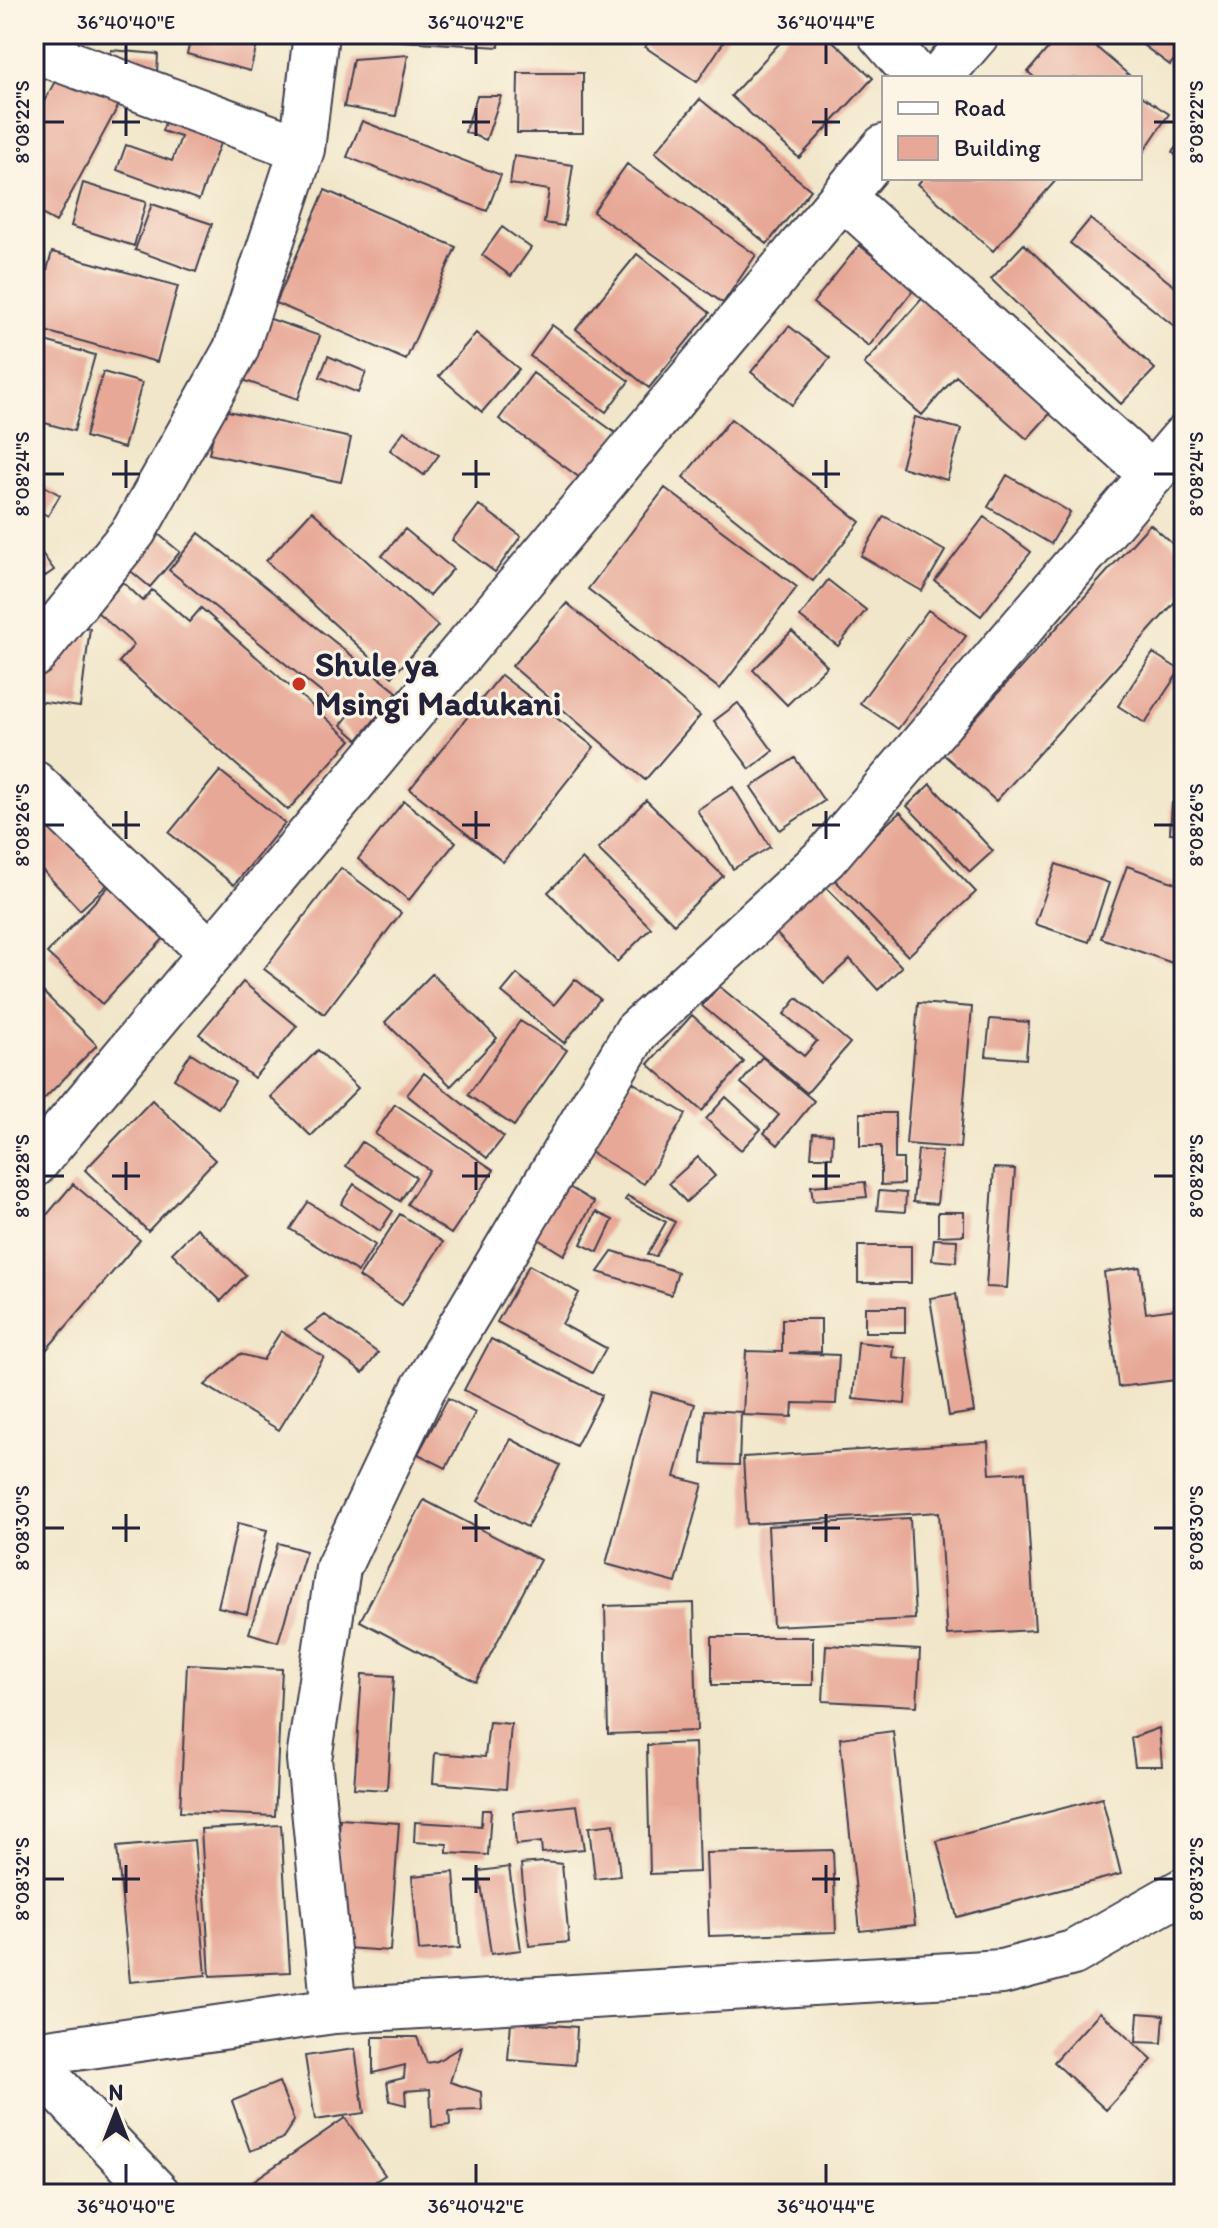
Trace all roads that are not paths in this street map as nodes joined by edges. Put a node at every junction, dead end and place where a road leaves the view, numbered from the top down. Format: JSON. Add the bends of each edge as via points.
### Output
{"nodes":[{"id":1,"x":316,"y":34,"type":"edge"},
{"id":2,"x":880,"y":34,"type":"edge"},
{"id":3,"x":977,"y":34,"type":"edge"},
{"id":4,"x":34,"y":50,"type":"edge"},
{"id":5,"x":916,"y":76,"type":"edge"},
{"id":6,"x":941,"y":76,"type":"edge"},
{"id":7,"x":302,"y":149,"type":"junction"},
{"id":8,"x":882,"y":150,"type":"edge"},
{"id":9,"x":844,"y":198,"type":"junction"},
{"id":10,"x":1184,"y":437,"type":"edge"},
{"id":11,"x":1152,"y":475,"type":"junction"},
{"id":12,"x":34,"y":655,"type":"edge"},
{"id":13,"x":34,"y":783,"type":"edge"},
{"id":14,"x":211,"y":953,"type":"junction"},
{"id":15,"x":34,"y":1165,"type":"edge"},
{"id":16,"x":1184,"y":1890,"type":"edge"},
{"id":17,"x":334,"y":2011,"type":"junction"},
{"id":18,"x":34,"y":2054,"type":"edge"},
{"id":19,"x":34,"y":2063,"type":"edge"},
{"id":20,"x":158,"y":2194,"type":"edge"}],
"edges":[{"from":1,"to":7,"type":"street"},
{"from":2,"to":5,"type":"street"},
{"from":3,"to":6,"type":"street"},
{"from":4,"to":7,"type":"street"},
{"from":7,"to":12,"type":"street","via":[[236,349],[134,531]]},
{"from":8,"to":9,"type":"street"},
{"from":9,"to":11,"type":"street"},
{"from":9,"to":14,"type":"street"},
{"from":10,"to":11,"type":"street"},
{"from":11,"to":17,"type":"street","via":[[826,857],[636,1032],[423,1389],[338,1568],[309,1759]]},
{"from":13,"to":14,"type":"street"},
{"from":14,"to":15,"type":"street"},
{"from":16,"to":17,"type":"street","via":[[1073,1953],[1002,1972]]},
{"from":17,"to":18,"type":"street"},
{"from":19,"to":20,"type":"street"}]}
